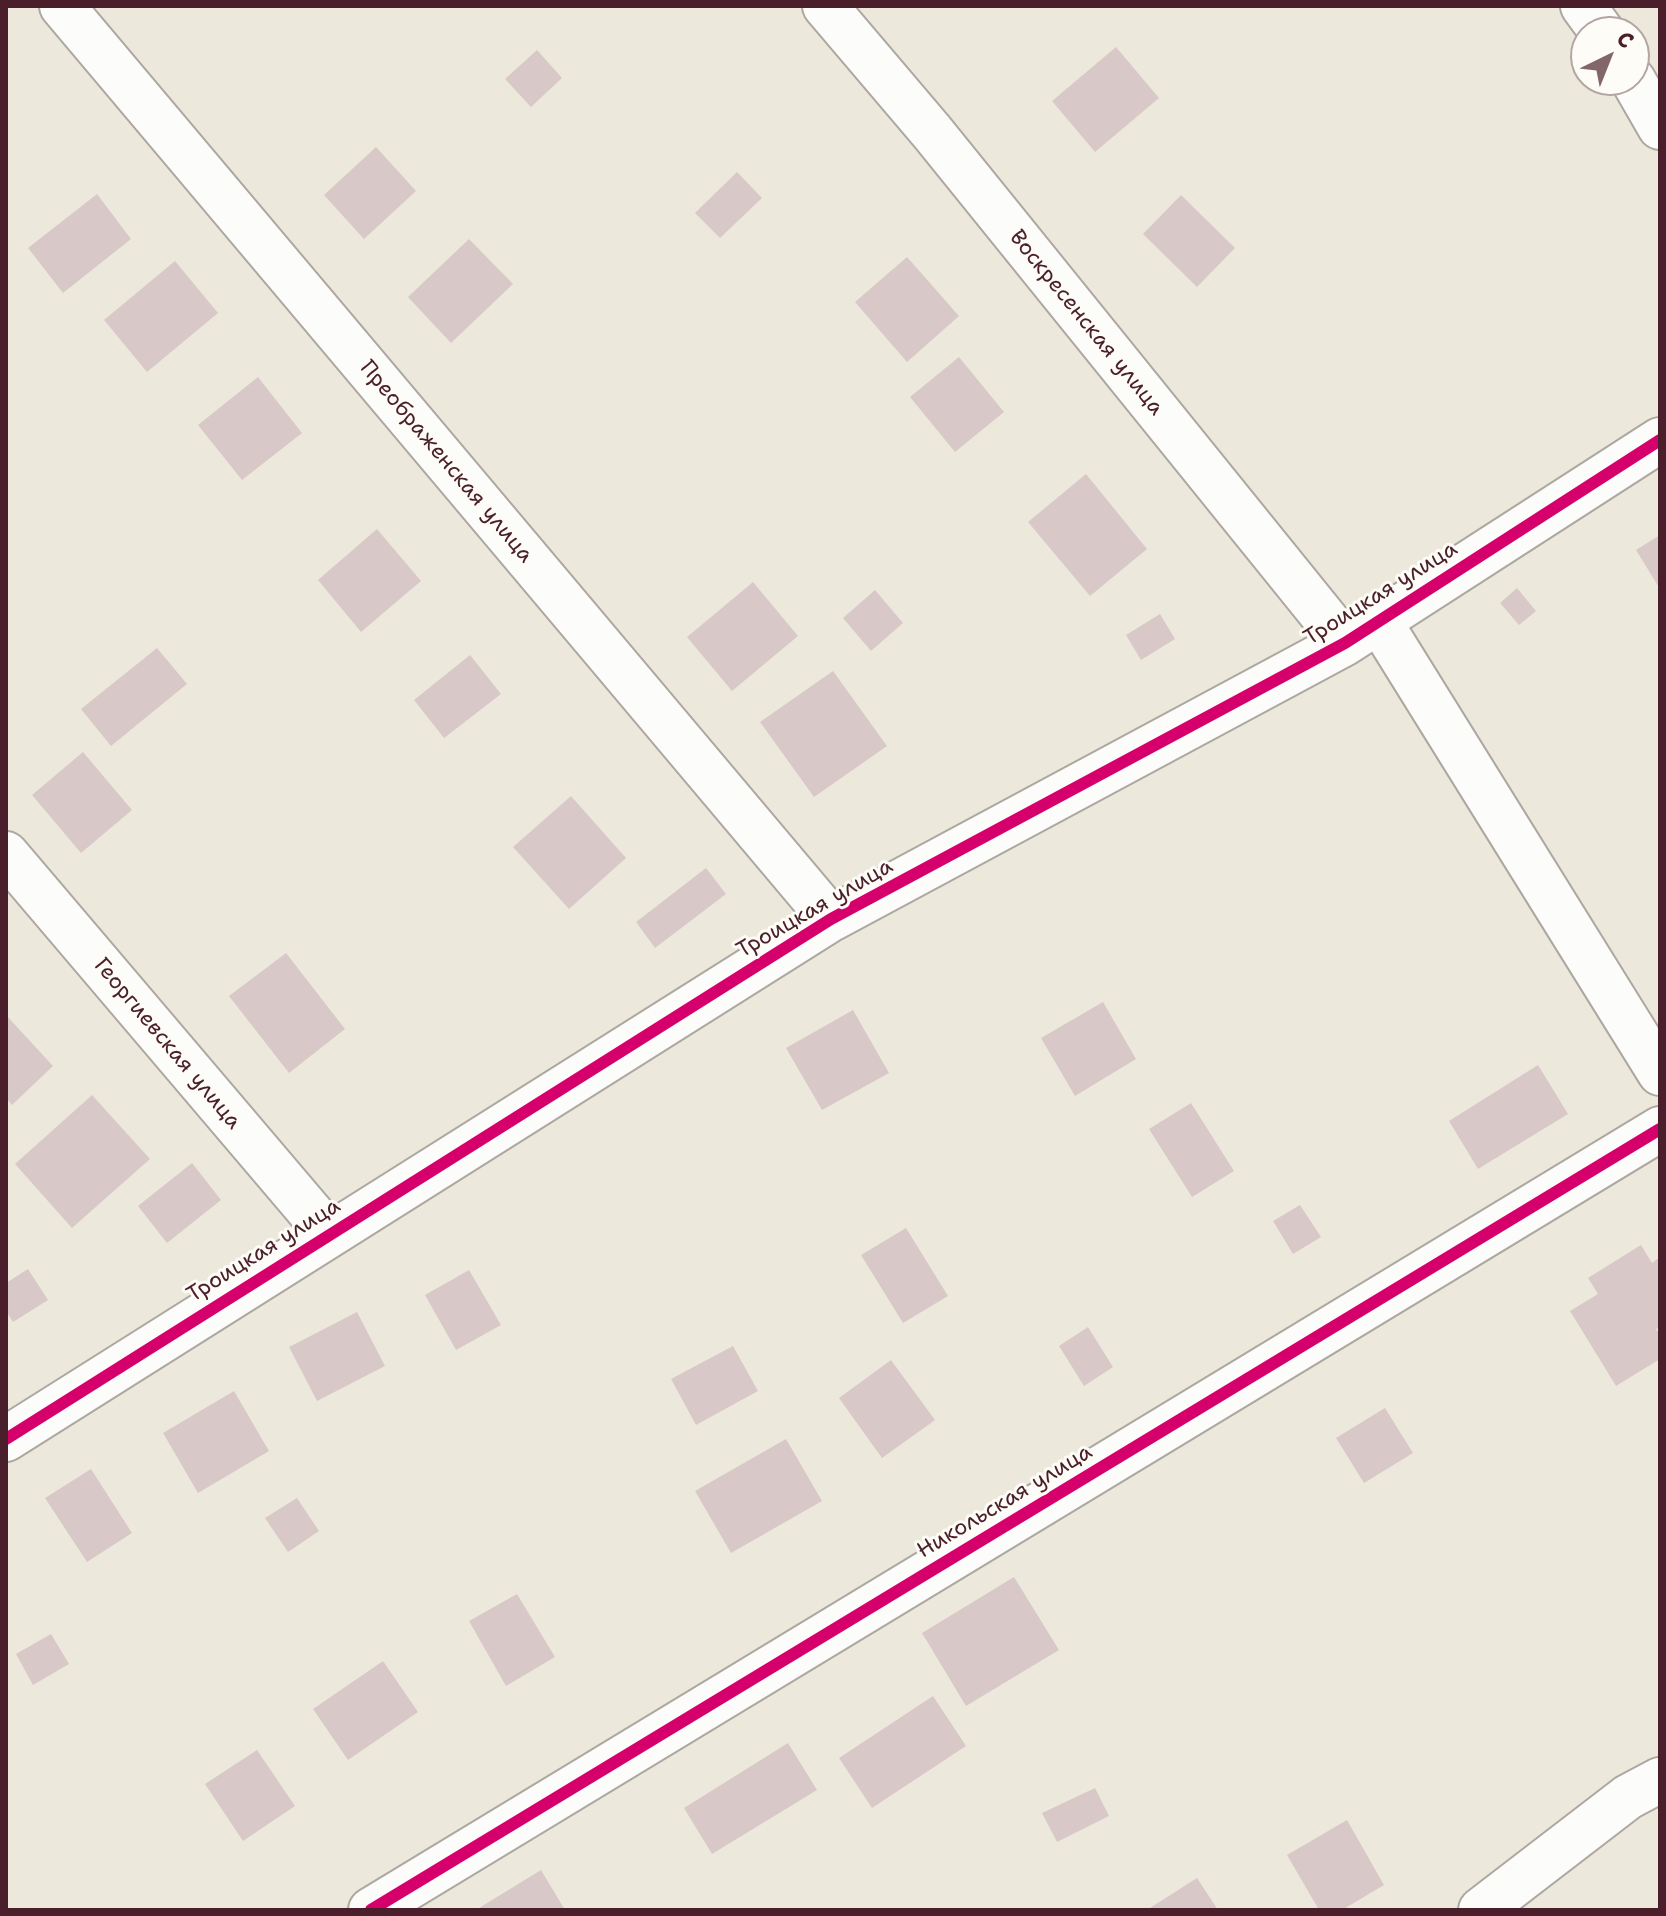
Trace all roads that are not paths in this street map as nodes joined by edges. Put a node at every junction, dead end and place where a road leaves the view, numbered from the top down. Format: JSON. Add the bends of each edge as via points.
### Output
{"nodes":[{"id":1,"x":62,"y":6,"type":"edge"},
{"id":2,"x":825,"y":6,"type":"edge"},
{"id":3,"x":1642,"y":96,"type":"edge"},
{"id":4,"x":1660,"y":127,"type":"edge"},
{"id":5,"x":1660,"y":440,"type":"edge"},
{"id":6,"x":1362,"y":632,"type":"junction"},
{"id":7,"x":6,"y":854,"type":"edge"},
{"id":8,"x":831,"y":919,"type":"junction"},
{"id":9,"x":1660,"y":1073,"type":"edge"},
{"id":10,"x":1660,"y":1129,"type":"edge"},
{"id":11,"x":329,"y":1234,"type":"junction"},
{"id":12,"x":6,"y":1439,"type":"edge"},
{"id":13,"x":1660,"y":1780,"type":"edge"},
{"id":14,"x":371,"y":1910,"type":"edge"},
{"id":15,"x":1481,"y":1910,"type":"edge"}],
"edges":[{"from":1,"to":8,"type":"street","name":"Преображенская улица"},
{"from":2,"to":6,"type":"street","name":"Воскресенская улица"},
{"from":3,"to":4,"type":"street"},
{"from":5,"to":6,"type":"street","name":"Троицкая улица"},
{"from":6,"to":8,"type":"street","name":"Троицкая улица"},
{"from":6,"to":9,"type":"street","name":"Воскресенская улица"},
{"from":7,"to":11,"type":"street","name":"Георгиевская улица"},
{"from":8,"to":11,"type":"street","name":"Троицкая улица"},
{"from":10,"to":14,"type":"street","name":"Никольская улица"},
{"from":11,"to":12,"type":"street","name":"Троицкая улица"},
{"from":13,"to":15,"type":"street","via":[[1628,1797]]}]}
